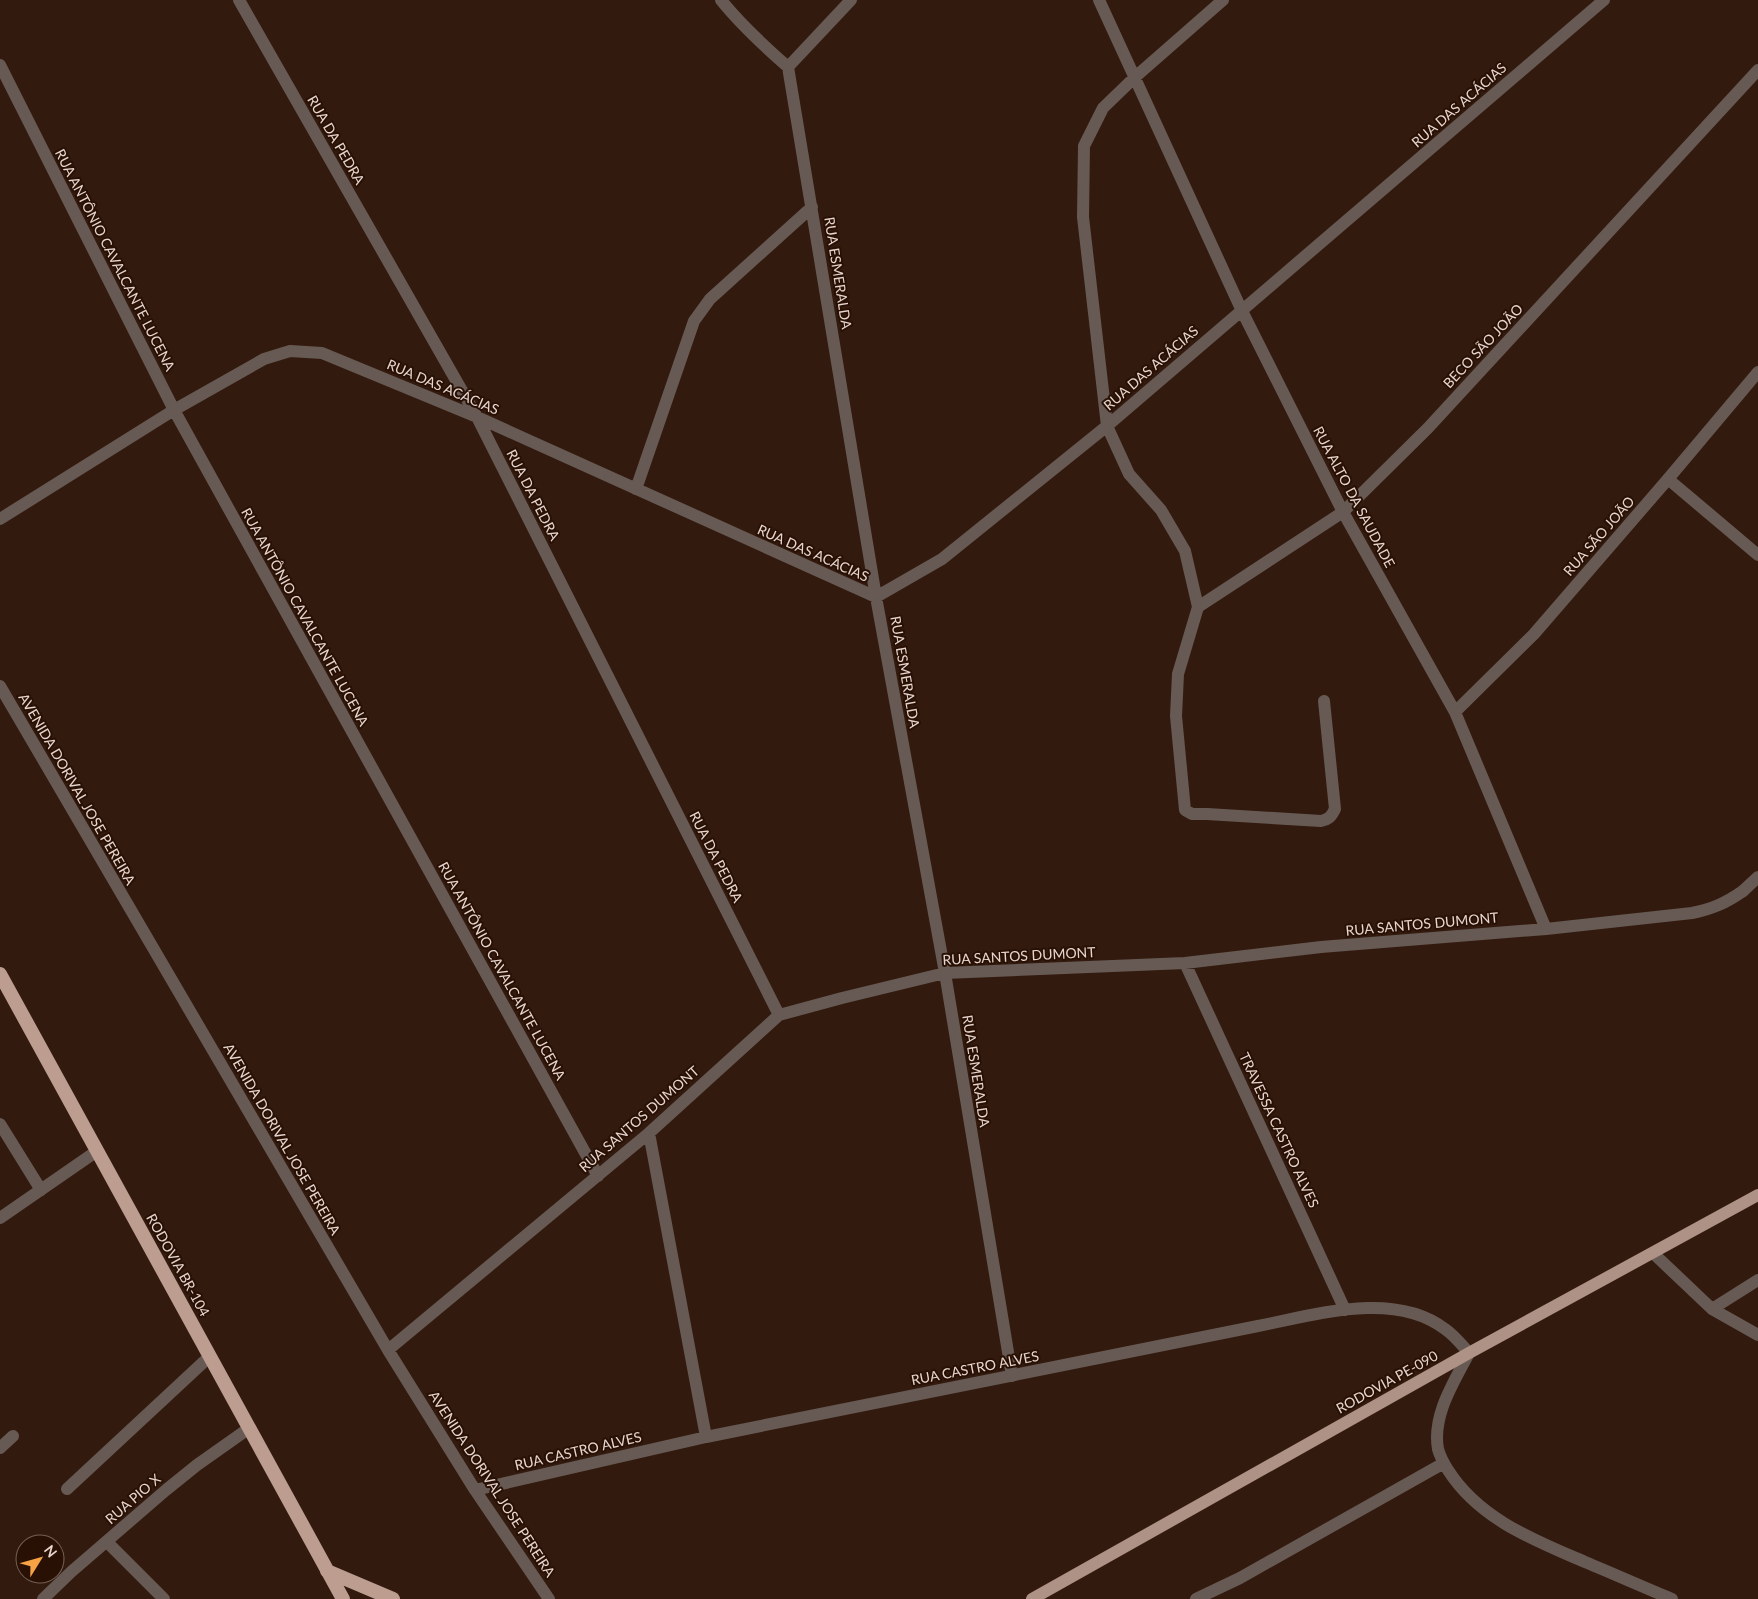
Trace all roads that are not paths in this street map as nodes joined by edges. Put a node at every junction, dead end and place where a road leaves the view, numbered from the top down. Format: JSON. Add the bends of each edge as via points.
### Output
{"nodes":[{"id":1,"x":239,"y":0,"type":"edge"},
{"id":2,"x":720,"y":0,"type":"edge"},
{"id":3,"x":851,"y":0,"type":"edge"},
{"id":4,"x":1099,"y":0,"type":"edge"},
{"id":5,"x":1223,"y":0,"type":"edge"},
{"id":6,"x":1604,"y":0,"type":"edge"},
{"id":7,"x":1588,"y":5,"type":"edge"},
{"id":8,"x":0,"y":65,"type":"edge"},
{"id":9,"x":788,"y":67,"type":"junction"},
{"id":10,"x":1758,"y":70,"type":"edge"},
{"id":11,"x":1134,"y":78,"type":"junction"},
{"id":12,"x":812,"y":207,"type":"junction"},
{"id":13,"x":1242,"y":311,"type":"junction"},
{"id":14,"x":1758,"y":372,"type":"edge"},
{"id":15,"x":174,"y":410,"type":"junction"},
{"id":16,"x":477,"y":417,"type":"junction"},
{"id":17,"x":1107,"y":426,"type":"junction"},
{"id":18,"x":1668,"y":479,"type":"junction"},
{"id":19,"x":636,"y":489,"type":"junction"},
{"id":20,"x":1343,"y":512,"type":"junction"},
{"id":21,"x":0,"y":519,"type":"edge"},
{"id":22,"x":1758,"y":555,"type":"edge"},
{"id":23,"x":876,"y":597,"type":"junction"},
{"id":24,"x":1198,"y":607,"type":"junction"},
{"id":25,"x":0,"y":686,"type":"edge"},
{"id":26,"x":1324,"y":701,"type":"dead end"},
{"id":27,"x":1455,"y":712,"type":"junction"},
{"id":28,"x":1758,"y":877,"type":"edge"},
{"id":29,"x":1546,"y":929,"type":"junction"},
{"id":30,"x":1185,"y":963,"type":"junction"},
{"id":31,"x":945,"y":973,"type":"junction"},
{"id":32,"x":0,"y":974,"type":"edge"},
{"id":33,"x":779,"y":1015,"type":"junction"},
{"id":34,"x":0,"y":1124,"type":"edge"},
{"id":35,"x":649,"y":1133,"type":"junction"},
{"id":36,"x":97,"y":1151,"type":"junction"},
{"id":37,"x":598,"y":1176,"type":"junction"},
{"id":38,"x":41,"y":1190,"type":"junction"},
{"id":39,"x":1758,"y":1195,"type":"edge"},
{"id":40,"x":0,"y":1218,"type":"edge"},
{"id":41,"x":1653,"y":1253,"type":"junction"},
{"id":42,"x":1758,"y":1280,"type":"edge"},
{"id":43,"x":1712,"y":1309,"type":"junction"},
{"id":44,"x":1345,"y":1310,"type":"junction"},
{"id":45,"x":1758,"y":1335,"type":"edge"},
{"id":46,"x":388,"y":1350,"type":"junction"},
{"id":47,"x":1469,"y":1353,"type":"junction"},
{"id":48,"x":209,"y":1356,"type":"junction"},
{"id":49,"x":1012,"y":1376,"type":"junction"},
{"id":50,"x":248,"y":1429,"type":"junction"},
{"id":51,"x":13,"y":1436,"type":"dead end"},
{"id":52,"x":706,"y":1437,"type":"junction"},
{"id":53,"x":0,"y":1448,"type":"edge"},
{"id":54,"x":1444,"y":1463,"type":"junction"},
{"id":55,"x":67,"y":1489,"type":"dead end"},
{"id":56,"x":475,"y":1490,"type":"junction"},
{"id":57,"x":107,"y":1542,"type":"junction"},
{"id":58,"x":327,"y":1571,"type":"junction"},
{"id":59,"x":42,"y":1599,"type":"edge"},
{"id":60,"x":164,"y":1599,"type":"edge"},
{"id":61,"x":343,"y":1599,"type":"edge"},
{"id":62,"x":393,"y":1599,"type":"edge"},
{"id":63,"x":549,"y":1599,"type":"edge"},
{"id":64,"x":1032,"y":1599,"type":"edge"},
{"id":65,"x":1196,"y":1599,"type":"edge"},
{"id":66,"x":1672,"y":1599,"type":"edge"}],
"edges":[{"from":1,"to":16,"type":"street","name":"RUA DA PEDRA"},
{"from":2,"to":9,"type":"street","via":[[760,44]]},
{"from":3,"to":9,"type":"street"},
{"from":4,"to":11,"type":"street","name":"RUA ALTO DA SAUDADE"},
{"from":5,"to":11,"type":"street"},
{"from":6,"to":7,"type":"street","name":"RUA DAS ACÁCIAS"},
{"from":7,"to":13,"type":"street","name":"RUA DAS ACÁCIAS"},
{"from":8,"to":15,"type":"street","name":"RUA ANTÔNIO CAVALCANTE LUCENA"},
{"from":9,"to":12,"type":"street","name":"RUA ESMERALDA"},
{"from":10,"to":20,"type":"street","name":"BECO SÃO JOÃO","via":[[1428,428]]},
{"from":11,"to":13,"type":"street","name":"RUA ALTO DA SAUDADE"},
{"from":11,"to":17,"type":"street","via":[[1103,108],[1084,146],[1083,217]]},
{"from":12,"to":19,"type":"street","via":[[710,299],[694,321]]},
{"from":12,"to":23,"type":"street","name":"RUA ESMERALDA"},
{"from":13,"to":17,"type":"street","name":"RUA DAS ACÁCIAS"},
{"from":13,"to":20,"type":"street","name":"RUA ALTO DA SAUDADE"},
{"from":14,"to":18,"type":"street","name":"RUA SÃO JOÃO"},
{"from":15,"to":16,"type":"street","name":"RUA DAS ACÁCIAS","via":[[264,359],[290,351],[322,353]]},
{"from":15,"to":21,"type":"street","name":"RUA DAS ACÁCIAS"},
{"from":15,"to":37,"type":"street","name":"RUA ANTÔNIO CAVALCANTE LUCENA"},
{"from":16,"to":19,"type":"street","name":"RUA DAS ACÁCIAS"},
{"from":16,"to":33,"type":"street","name":"RUA DA PEDRA"},
{"from":17,"to":23,"type":"street","name":"RUA DAS ACÁCIAS","via":[[942,559]]},
{"from":17,"to":24,"type":"street","via":[[1129,474],[1161,510],[1185,550]]},
{"from":18,"to":22,"type":"street"},
{"from":18,"to":27,"type":"street","name":"RUA SÃO JOÃO","via":[[1534,634]]},
{"from":19,"to":23,"type":"street","name":"RUA DAS ACÁCIAS"},
{"from":20,"to":24,"type":"street","name":"BECO SÃO JOÃO"},
{"from":20,"to":27,"type":"street","name":"RUA ALTO DA SAUDADE"},
{"from":23,"to":31,"type":"street","name":"RUA ESMERALDA"},
{"from":24,"to":26,"type":"street","via":[[1178,674],[1176,716],[1185,810],[1192,814],[1328,820],[1335,809]]},
{"from":25,"to":46,"type":"street","name":"AVENIDA DORIVAL JOSE PEREIRA"},
{"from":27,"to":29,"type":"street","name":"RUA ALTO DA SAUDADE"},
{"from":28,"to":29,"type":"street","name":"RUA SANTOS DUMONT","via":[[1743,891],[1714,908]]},
{"from":29,"to":30,"type":"street","name":"RUA SANTOS DUMONT","via":[[1320,947]]},
{"from":30,"to":31,"type":"street","name":"RUA SANTOS DUMONT"},
{"from":30,"to":44,"type":"street","name":"TRAVESSA CASTRO ALVES"},
{"from":31,"to":33,"type":"street","name":"RUA SANTOS DUMONT"},
{"from":31,"to":49,"type":"street","name":"RUA ESMERALDA"},
{"from":32,"to":36,"type":"highway","name":"RODOVIA BR-104"},
{"from":33,"to":35,"type":"street","name":"RUA SANTOS DUMONT"},
{"from":34,"to":38,"type":"street"},
{"from":35,"to":37,"type":"street","name":"RUA SANTOS DUMONT"},
{"from":35,"to":52,"type":"street"},
{"from":36,"to":38,"type":"street"},
{"from":36,"to":48,"type":"highway","name":"RODOVIA BR-104"},
{"from":37,"to":46,"type":"street","name":"RUA SANTOS DUMONT"},
{"from":38,"to":40,"type":"street"},
{"from":39,"to":41,"type":"main road","name":"RODOVIA PE-090"},
{"from":41,"to":43,"type":"street"},
{"from":41,"to":47,"type":"main road","name":"RODOVIA PE-090"},
{"from":42,"to":43,"type":"street"},
{"from":43,"to":45,"type":"street"},
{"from":44,"to":47,"type":"street","name":"RUA CASTRO ALVES","via":[[1388,1308],[1422,1316],[1446,1329]]},
{"from":44,"to":49,"type":"street","name":"RUA CASTRO ALVES"},
{"from":46,"to":56,"type":"street","name":"AVENIDA DORIVAL JOSE PEREIRA"},
{"from":47,"to":54,"type":"street","via":[[1447,1394],[1438,1427],[1438,1450]]},
{"from":47,"to":64,"type":"main road","name":"RODOVIA PE-090"},
{"from":48,"to":50,"type":"highway","name":"RODOVIA BR-104"},
{"from":48,"to":55,"type":"street"},
{"from":49,"to":52,"type":"street","name":"RUA CASTRO ALVES"},
{"from":50,"to":57,"type":"street","name":"RUA PIO X","via":[[197,1465]]},
{"from":50,"to":58,"type":"highway","name":"RODOVIA BR-104"},
{"from":51,"to":53,"type":"street"},
{"from":52,"to":56,"type":"street","name":"RUA CASTRO ALVES"},
{"from":54,"to":65,"type":"street","via":[[1240,1578]]},
{"from":54,"to":66,"type":"street","via":[[1457,1484],[1483,1510],[1528,1538]]},
{"from":56,"to":63,"type":"street","name":"AVENIDA DORIVAL JOSE PEREIRA"},
{"from":57,"to":59,"type":"street","name":"RUA PIO X"},
{"from":57,"to":60,"type":"street"},
{"from":58,"to":61,"type":"highway","name":"RODOVIA BR-104"},
{"from":58,"to":62,"type":"highway"}]}
